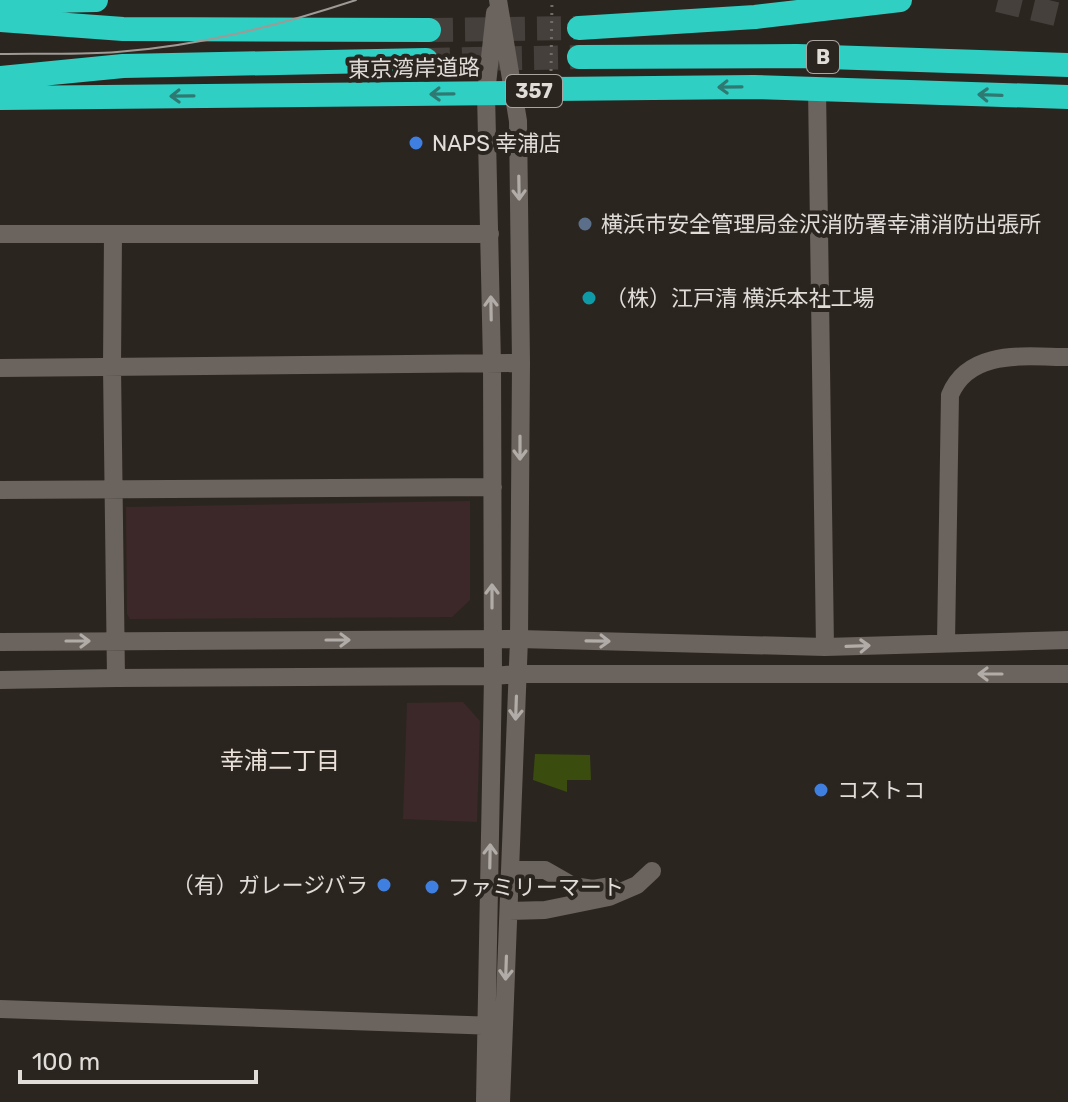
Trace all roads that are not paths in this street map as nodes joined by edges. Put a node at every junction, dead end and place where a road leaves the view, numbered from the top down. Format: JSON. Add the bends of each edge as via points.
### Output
{"nodes":[{"id":1,"x":96,"y":0,"type":"edge"},
{"id":2,"x":497,"y":0,"type":"edge"},
{"id":3,"x":900,"y":0,"type":"edge"},
{"id":4,"x":0,"y":2,"type":"edge"},
{"id":5,"x":0,"y":20,"type":"edge"},
{"id":6,"x":579,"y":28,"type":"tunnel mouth"},
{"id":7,"x":429,"y":30,"type":"tunnel mouth"},
{"id":8,"x":579,"y":57,"type":"tunnel mouth"},
{"id":9,"x":426,"y":60,"type":"tunnel mouth"},
{"id":10,"x":1068,"y":65,"type":"edge"},
{"id":11,"x":0,"y":78,"type":"edge"},
{"id":12,"x":817,"y":88,"type":"junction"},
{"id":13,"x":486,"y":93,"type":"junction"},
{"id":14,"x":514,"y":93,"type":"junction"},
{"id":15,"x":1068,"y":97,"type":"edge"},
{"id":16,"x":0,"y":98,"type":"edge"},
{"id":17,"x":0,"y":234,"type":"edge"},
{"id":18,"x":113,"y":234,"type":"junction"},
{"id":19,"x":490,"y":234,"type":"junction"},
{"id":20,"x":1068,"y":357,"type":"edge"},
{"id":21,"x":521,"y":363,"type":"junction"},
{"id":22,"x":492,"y":364,"type":"junction"},
{"id":23,"x":112,"y":367,"type":"junction"},
{"id":24,"x":0,"y":368,"type":"edge"},
{"id":25,"x":493,"y":487,"type":"junction"},
{"id":26,"x":114,"y":488,"type":"junction"},
{"id":27,"x":0,"y":490,"type":"edge"},
{"id":28,"x":492,"y":639,"type":"junction"},
{"id":29,"x":519,"y":639,"type":"junction"},
{"id":30,"x":1068,"y":640,"type":"edge"},
{"id":31,"x":116,"y":641,"type":"junction"},
{"id":32,"x":0,"y":642,"type":"edge"},
{"id":33,"x":946,"y":642,"type":"junction"},
{"id":34,"x":825,"y":647,"type":"junction"},
{"id":35,"x":518,"y":674,"type":"junction"},
{"id":36,"x":1068,"y":674,"type":"edge"},
{"id":37,"x":493,"y":676,"type":"junction"},
{"id":38,"x":116,"y":678,"type":"junction"},
{"id":39,"x":0,"y":680,"type":"edge"},
{"id":40,"x":510,"y":870,"type":"junction"},
{"id":41,"x":509,"y":911,"type":"junction"},
{"id":42,"x":0,"y":1009,"type":"edge"},
{"id":43,"x":496,"y":1026,"type":"junction"},
{"id":44,"x":485,"y":1102,"type":"edge"},
{"id":45,"x":501,"y":1102,"type":"edge"}],
"edges":[{"from":1,"to":4,"type":"highway"},
{"from":2,"to":13,"type":"street"},
{"from":2,"to":14,"type":"street"},
{"from":3,"to":6,"type":"highway","number":"B","via":[[755,17]]},
{"from":5,"to":7,"type":"highway","via":[[123,29]]},
{"from":8,"to":10,"type":"highway","number":"B","via":[[797,56]]},
{"from":9,"to":11,"type":"highway","via":[[123,66]]},
{"from":12,"to":14,"type":"highway","name":"東京湾岸道路","number":"357","one_way":true},
{"from":15,"to":12,"type":"highway","name":"東京湾岸道路","number":"357","one_way":true},
{"from":12,"to":34,"type":"street"},
{"from":13,"to":14,"type":"highway","name":"東京湾岸道路","number":"357"},
{"from":13,"to":16,"type":"highway","name":"東京湾岸道路","number":"357","one_way":true},
{"from":13,"to":19,"type":"street"},
{"from":14,"to":21,"type":"street","one_way":true},
{"from":17,"to":18,"type":"street"},
{"from":18,"to":19,"type":"street"},
{"from":18,"to":23,"type":"street"},
{"from":22,"to":19,"type":"street","one_way":true},
{"from":20,"to":33,"type":"street","via":[[991,359],[971,369],[950,395]]},
{"from":21,"to":22,"type":"street"},
{"from":21,"to":29,"type":"street","one_way":true},
{"from":22,"to":23,"type":"street"},
{"from":22,"to":25,"type":"street"},
{"from":23,"to":24,"type":"street"},
{"from":23,"to":26,"type":"street"},
{"from":25,"to":26,"type":"street"},
{"from":28,"to":25,"type":"street","one_way":true},
{"from":26,"to":27,"type":"street"},
{"from":26,"to":31,"type":"street"},
{"from":28,"to":29,"type":"street"},
{"from":31,"to":28,"type":"street","one_way":true},
{"from":28,"to":37,"type":"street"},
{"from":29,"to":34,"type":"street","one_way":true},
{"from":29,"to":35,"type":"street"},
{"from":30,"to":33,"type":"street"},
{"from":32,"to":31,"type":"street","one_way":true},
{"from":31,"to":38,"type":"street"},
{"from":34,"to":33,"type":"street","one_way":true},
{"from":36,"to":35,"type":"street","one_way":true},
{"from":35,"to":37,"type":"street"},
{"from":35,"to":40,"type":"street","one_way":true},
{"from":37,"to":38,"type":"street"},
{"from":43,"to":37,"type":"street","one_way":true},
{"from":38,"to":39,"type":"street"},
{"from":40,"to":41,"type":"street"},
{"from":40,"to":41,"type":"street","via":[[545,870],[573,886],[593,889],[652,871],[637,885],[609,897],[545,910]]},
{"from":41,"to":43,"type":"street","one_way":true},
{"from":42,"to":43,"type":"street"},
{"from":43,"to":44,"type":"street"},
{"from":43,"to":45,"type":"street"}]}
